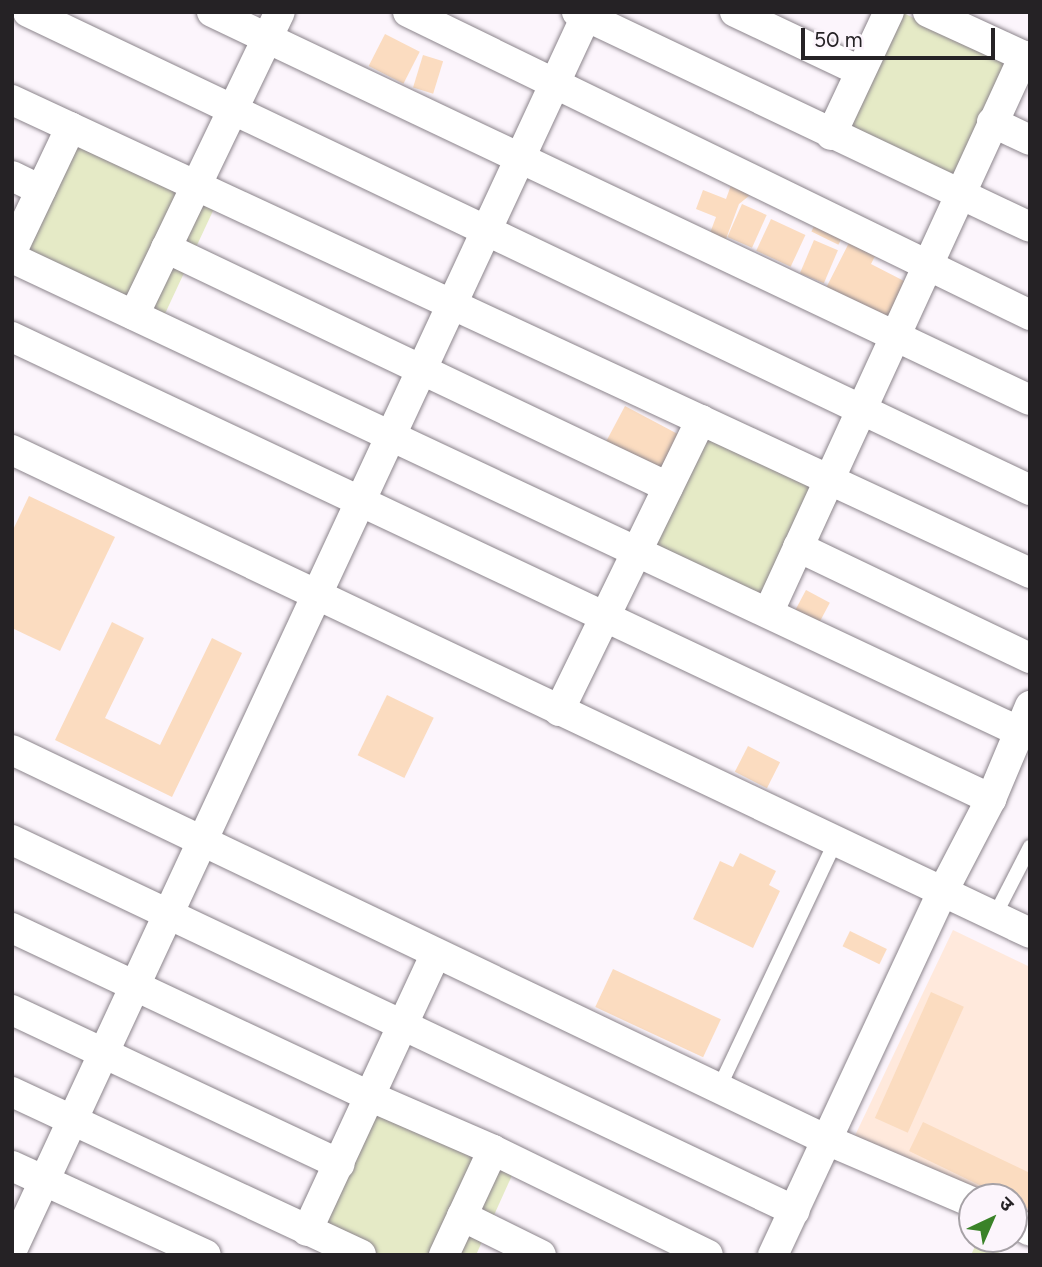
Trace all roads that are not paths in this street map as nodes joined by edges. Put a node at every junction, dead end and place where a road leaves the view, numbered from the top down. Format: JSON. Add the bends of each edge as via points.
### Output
{"nodes":[{"id":1,"x":28,"y":12,"type":"edge"},
{"id":2,"x":212,"y":12,"type":"edge"},
{"id":3,"x":280,"y":12,"type":"edge"},
{"id":4,"x":408,"y":12,"type":"edge"},
{"id":5,"x":735,"y":12,"type":"edge"},
{"id":6,"x":889,"y":12,"type":"edge"},
{"id":7,"x":928,"y":12,"type":"edge"},
{"id":8,"x":583,"y":14,"type":"edge"},
{"id":9,"x":267,"y":39,"type":"junction"},
{"id":10,"x":1027,"y":57,"type":"edge"},
{"id":11,"x":860,"y":71,"type":"junction"},
{"id":12,"x":554,"y":84,"type":"junction"},
{"id":13,"x":12,"y":100,"type":"edge"},
{"id":14,"x":233,"y":110,"type":"junction"},
{"id":15,"x":992,"y":122,"type":"junction"},
{"id":16,"x":71,"y":127,"type":"junction"},
{"id":17,"x":831,"y":135,"type":"junction"},
{"id":18,"x":1030,"y":141,"type":"edge"},
{"id":19,"x":520,"y":156,"type":"junction"},
{"id":20,"x":12,"y":176,"type":"edge"},
{"id":21,"x":197,"y":185,"type":"junction"},
{"id":22,"x":41,"y":190,"type":"junction"},
{"id":23,"x":960,"y":194,"type":"junction"},
{"id":24,"x":1030,"y":227,"type":"edge"},
{"id":25,"x":488,"y":232,"type":"junction"},
{"id":26,"x":166,"y":248,"type":"junction"},
{"id":27,"x":12,"y":251,"type":"edge"},
{"id":28,"x":12,"y":258,"type":"edge"},
{"id":29,"x":928,"y":265,"type":"junction"},
{"id":30,"x":452,"y":304,"type":"junction"},
{"id":31,"x":134,"y":315,"type":"junction"},
{"id":32,"x":1030,"y":315,"type":"edge"},
{"id":33,"x":12,"y":337,"type":"edge"},
{"id":34,"x":895,"y":338,"type":"junction"},
{"id":35,"x":421,"y":370,"type":"junction"},
{"id":36,"x":1030,"y":400,"type":"edge"},
{"id":37,"x":862,"y":408,"type":"junction"},
{"id":38,"x":701,"y":420,"type":"junction"},
{"id":39,"x":391,"y":436,"type":"junction"},
{"id":40,"x":12,"y":450,"type":"edge"},
{"id":41,"x":830,"y":478,"type":"junction"},
{"id":42,"x":668,"y":487,"type":"junction"},
{"id":43,"x":1030,"y":490,"type":"edge"},
{"id":44,"x":361,"y":502,"type":"junction"},
{"id":45,"x":798,"y":547,"type":"junction"},
{"id":46,"x":637,"y":552,"type":"junction"},
{"id":47,"x":1030,"y":573,"type":"edge"},
{"id":48,"x":317,"y":593,"type":"junction"},
{"id":49,"x":769,"y":611,"type":"junction"},
{"id":50,"x":605,"y":617,"type":"junction"},
{"id":51,"x":1030,"y":658,"type":"edge"},
{"id":52,"x":559,"y":711,"type":"junction"},
{"id":53,"x":1024,"y":718,"type":"edge"},
{"id":54,"x":12,"y":750,"type":"edge"},
{"id":55,"x":991,"y":799,"type":"junction"},
{"id":56,"x":12,"y":840,"type":"edge"},
{"id":57,"x":202,"y":841,"type":"junction"},
{"id":58,"x":835,"y":843,"type":"junction"},
{"id":59,"x":1030,"y":847,"type":"edge"},
{"id":60,"x":942,"y":893,"type":"junction"},
{"id":61,"x":170,"y":914,"type":"junction"},
{"id":62,"x":994,"y":917,"type":"junction"},
{"id":63,"x":12,"y":928,"type":"edge"},
{"id":64,"x":1030,"y":933,"type":"edge"},
{"id":65,"x":436,"y":953,"type":"junction"},
{"id":66,"x":135,"y":986,"type":"junction"},
{"id":67,"x":12,"y":1010,"type":"edge"},
{"id":68,"x":403,"y":1025,"type":"junction"},
{"id":69,"x":103,"y":1053,"type":"junction"},
{"id":70,"x":719,"y":1088,"type":"junction"},
{"id":71,"x":12,"y":1092,"type":"edge"},
{"id":72,"x":369,"y":1096,"type":"junction"},
{"id":73,"x":72,"y":1121,"type":"junction"},
{"id":74,"x":827,"y":1140,"type":"junction"},
{"id":75,"x":493,"y":1150,"type":"junction"},
{"id":76,"x":340,"y":1164,"type":"junction"},
{"id":77,"x":12,"y":1166,"type":"edge"},
{"id":78,"x":44,"y":1181,"type":"junction"},
{"id":79,"x":958,"y":1196,"type":"edge"},
{"id":80,"x":795,"y":1211,"type":"junction"},
{"id":81,"x":462,"y":1216,"type":"junction"},
{"id":82,"x":306,"y":1231,"type":"junction"},
{"id":83,"x":12,"y":1250,"type":"edge"},
{"id":84,"x":206,"y":1255,"type":"edge"},
{"id":85,"x":361,"y":1255,"type":"edge"},
{"id":86,"x":444,"y":1255,"type":"edge"},
{"id":87,"x":541,"y":1255,"type":"edge"},
{"id":88,"x":708,"y":1255,"type":"edge"},
{"id":89,"x":774,"y":1255,"type":"edge"}],
"edges":[{"from":1,"to":14,"type":"street"},
{"from":2,"to":9,"type":"street"},
{"from":3,"to":9,"type":"street"},
{"from":4,"to":12,"type":"street"},
{"from":5,"to":11,"type":"street"},
{"from":6,"to":11,"type":"street"},
{"from":7,"to":10,"type":"street"},
{"from":8,"to":12,"type":"street"},
{"from":8,"to":17,"type":"street"},
{"from":9,"to":14,"type":"street"},
{"from":9,"to":19,"type":"street"},
{"from":10,"to":15,"type":"street"},
{"from":11,"to":17,"type":"street"},
{"from":12,"to":19,"type":"street"},
{"from":12,"to":29,"type":"street"},
{"from":13,"to":16,"type":"street"},
{"from":14,"to":21,"type":"street"},
{"from":14,"to":25,"type":"street"},
{"from":15,"to":18,"type":"street"},
{"from":15,"to":23,"type":"street"},
{"from":16,"to":21,"type":"street"},
{"from":16,"to":22,"type":"street"},
{"from":17,"to":23,"type":"street"},
{"from":19,"to":25,"type":"street"},
{"from":19,"to":34,"type":"street"},
{"from":20,"to":22,"type":"street"},
{"from":21,"to":26,"type":"street"},
{"from":21,"to":30,"type":"street"},
{"from":22,"to":27,"type":"street"},
{"from":23,"to":24,"type":"street"},
{"from":23,"to":29,"type":"street"},
{"from":25,"to":30,"type":"street"},
{"from":25,"to":37,"type":"street"},
{"from":26,"to":31,"type":"street"},
{"from":26,"to":35,"type":"street"},
{"from":28,"to":31,"type":"street"},
{"from":29,"to":32,"type":"street"},
{"from":29,"to":34,"type":"street"},
{"from":30,"to":35,"type":"street"},
{"from":30,"to":38,"type":"street"},
{"from":31,"to":39,"type":"street"},
{"from":33,"to":44,"type":"street"},
{"from":34,"to":36,"type":"street"},
{"from":34,"to":37,"type":"street"},
{"from":35,"to":39,"type":"street"},
{"from":35,"to":42,"type":"street"},
{"from":37,"to":41,"type":"street"},
{"from":37,"to":43,"type":"street"},
{"from":38,"to":41,"type":"street"},
{"from":38,"to":42,"type":"street"},
{"from":39,"to":44,"type":"street"},
{"from":39,"to":46,"type":"street"},
{"from":40,"to":48,"type":"street"},
{"from":41,"to":45,"type":"street"},
{"from":41,"to":47,"type":"street"},
{"from":42,"to":46,"type":"street"},
{"from":44,"to":48,"type":"street"},
{"from":44,"to":50,"type":"street"},
{"from":45,"to":49,"type":"street"},
{"from":45,"to":51,"type":"street"},
{"from":46,"to":49,"type":"street"},
{"from":46,"to":50,"type":"street"},
{"from":48,"to":52,"type":"street"},
{"from":48,"to":57,"type":"street"},
{"from":49,"to":53,"type":"street"},
{"from":50,"to":52,"type":"street"},
{"from":50,"to":55,"type":"street"},
{"from":52,"to":58,"type":"street"},
{"from":53,"to":55,"type":"street"},
{"from":54,"to":57,"type":"street"},
{"from":55,"to":60,"type":"street"},
{"from":56,"to":61,"type":"street"},
{"from":57,"to":61,"type":"street"},
{"from":57,"to":65,"type":"street"},
{"from":58,"to":60,"type":"street"},
{"from":58,"to":70,"type":"lane"},
{"from":59,"to":62,"type":"lane"},
{"from":60,"to":62,"type":"street"},
{"from":60,"to":74,"type":"street"},
{"from":61,"to":66,"type":"street"},
{"from":61,"to":68,"type":"street"},
{"from":62,"to":64,"type":"street"},
{"from":63,"to":66,"type":"street"},
{"from":65,"to":68,"type":"street"},
{"from":65,"to":70,"type":"street"},
{"from":66,"to":69,"type":"street"},
{"from":66,"to":72,"type":"street"},
{"from":67,"to":69,"type":"street"},
{"from":68,"to":72,"type":"street"},
{"from":68,"to":80,"type":"street"},
{"from":69,"to":73,"type":"street"},
{"from":69,"to":76,"type":"street"},
{"from":70,"to":74,"type":"street"},
{"from":71,"to":73,"type":"street"},
{"from":72,"to":75,"type":"street"},
{"from":72,"to":76,"type":"street"},
{"from":73,"to":78,"type":"street"},
{"from":73,"to":82,"type":"street"},
{"from":74,"to":79,"type":"street"},
{"from":74,"to":80,"type":"street"},
{"from":75,"to":81,"type":"street"},
{"from":75,"to":88,"type":"street"},
{"from":76,"to":82,"type":"street"},
{"from":77,"to":78,"type":"street"},
{"from":78,"to":83,"type":"street"},
{"from":78,"to":84,"type":"street"},
{"from":80,"to":89,"type":"street"},
{"from":81,"to":86,"type":"street"},
{"from":81,"to":87,"type":"street"},
{"from":82,"to":85,"type":"street"}]}
